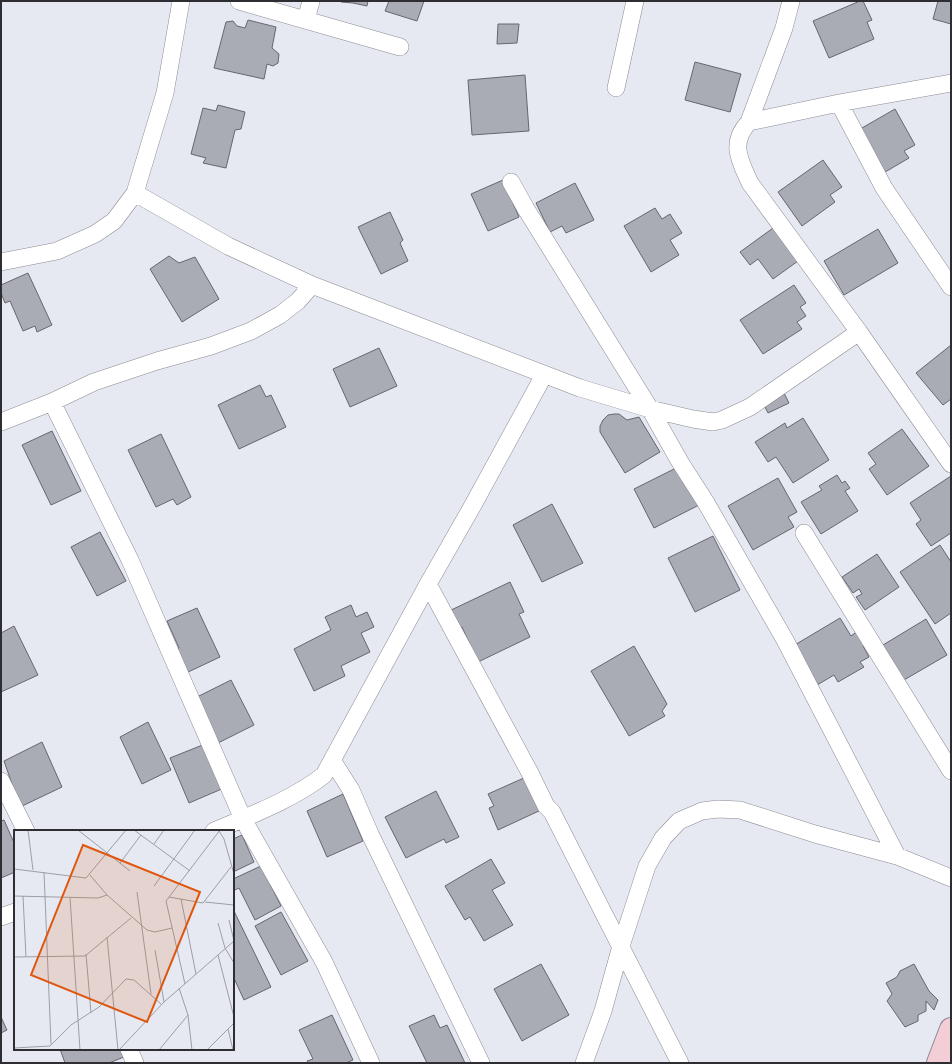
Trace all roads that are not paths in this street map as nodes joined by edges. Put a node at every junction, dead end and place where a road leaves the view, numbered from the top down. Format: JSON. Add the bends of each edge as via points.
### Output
{"nodes":[{"id":1,"x":181,"y":1,"type":"edge"},
{"id":2,"x":238,"y":1,"type":"edge"},
{"id":3,"x":311,"y":1,"type":"edge"},
{"id":4,"x":635,"y":1,"type":"edge"},
{"id":5,"x":791,"y":1,"type":"edge"},
{"id":6,"x":306,"y":20,"type":"junction"},
{"id":7,"x":400,"y":47,"type":"dead end"},
{"id":8,"x":951,"y":83,"type":"edge"},
{"id":9,"x":616,"y":88,"type":"dead end"},
{"id":10,"x":839,"y":103,"type":"junction"},
{"id":11,"x":749,"y":122,"type":"junction"},
{"id":12,"x":511,"y":182,"type":"dead end"},
{"id":13,"x":135,"y":193,"type":"junction"},
{"id":14,"x":1,"y":262,"type":"edge"},
{"id":15,"x":312,"y":286,"type":"junction"},
{"id":16,"x":951,"y":287,"type":"edge"},
{"id":17,"x":859,"y":332,"type":"junction"},
{"id":18,"x":544,"y":375,"type":"junction"},
{"id":19,"x":52,"y":402,"type":"junction"},
{"id":20,"x":650,"y":409,"type":"junction"},
{"id":21,"x":1,"y":422,"type":"edge"},
{"id":22,"x":951,"y":464,"type":"edge"},
{"id":23,"x":804,"y":533,"type":"dead end"},
{"id":24,"x":428,"y":584,"type":"junction"},
{"id":25,"x":332,"y":760,"type":"junction"},
{"id":26,"x":951,"y":772,"type":"edge"},
{"id":27,"x":1,"y":781,"type":"edge"},
{"id":28,"x":243,"y":819,"type":"junction"},
{"id":29,"x":26,"y":830,"type":"edge"},
{"id":30,"x":216,"y":830,"type":"edge"},
{"id":31,"x":897,"y":856,"type":"junction"},
{"id":32,"x":951,"y":878,"type":"edge"},
{"id":33,"x":14,"y":912,"type":"edge"},
{"id":34,"x":1,"y":917,"type":"edge"},
{"id":35,"x":620,"y":946,"type":"junction"},
{"id":36,"x":951,"y":1029,"type":"edge"},
{"id":37,"x":129,"y":1050,"type":"edge"},
{"id":38,"x":135,"y":1063,"type":"edge"},
{"id":39,"x":371,"y":1063,"type":"edge"},
{"id":40,"x":481,"y":1063,"type":"edge"},
{"id":41,"x":584,"y":1063,"type":"edge"},
{"id":42,"x":680,"y":1063,"type":"edge"},
{"id":43,"x":938,"y":1063,"type":"edge"}],
"edges":[{"from":1,"to":13,"type":"street","via":[[165,93]]},
{"from":2,"to":6,"type":"street"},
{"from":3,"to":6,"type":"street"},
{"from":4,"to":9,"type":"street"},
{"from":5,"to":11,"type":"street","via":[[784,28]]},
{"from":6,"to":7,"type":"street"},
{"from":8,"to":10,"type":"street"},
{"from":10,"to":11,"type":"street"},
{"from":10,"to":16,"type":"street","via":[[884,188]]},
{"from":11,"to":17,"type":"street","via":[[742,130],[737,144],[739,158],[750,183]]},
{"from":12,"to":20,"type":"street"},
{"from":13,"to":14,"type":"street","via":[[114,221],[95,234],[57,251]]},
{"from":13,"to":15,"type":"street","via":[[228,246]]},
{"from":15,"to":18,"type":"street"},
{"from":15,"to":19,"type":"street","via":[[292,306],[251,331],[94,382]]},
{"from":17,"to":20,"type":"street","via":[[750,407],[728,418],[713,422]]},
{"from":17,"to":22,"type":"street"},
{"from":18,"to":20,"type":"street"},
{"from":18,"to":24,"type":"street"},
{"from":19,"to":21,"type":"street"},
{"from":19,"to":28,"type":"street","via":[[130,560]]},
{"from":20,"to":31,"type":"street","via":[[785,640]]},
{"from":23,"to":26,"type":"street"},
{"from":24,"to":25,"type":"street"},
{"from":24,"to":35,"type":"street","via":[[546,806],[552,812]]},
{"from":25,"to":28,"type":"street","via":[[324,775],[311,785]]},
{"from":25,"to":40,"type":"street","via":[[351,790]]},
{"from":27,"to":29,"type":"street"},
{"from":28,"to":30,"type":"street"},
{"from":28,"to":39,"type":"street","via":[[324,962]]},
{"from":31,"to":32,"type":"street"},
{"from":31,"to":35,"type":"street","via":[[740,810],[702,811],[679,821],[663,838],[647,866]]},
{"from":33,"to":34,"type":"street"},
{"from":35,"to":41,"type":"street","via":[[603,1011]]},
{"from":35,"to":42,"type":"street"},
{"from":36,"to":43,"type":"street"},
{"from":37,"to":38,"type":"street"}]}
